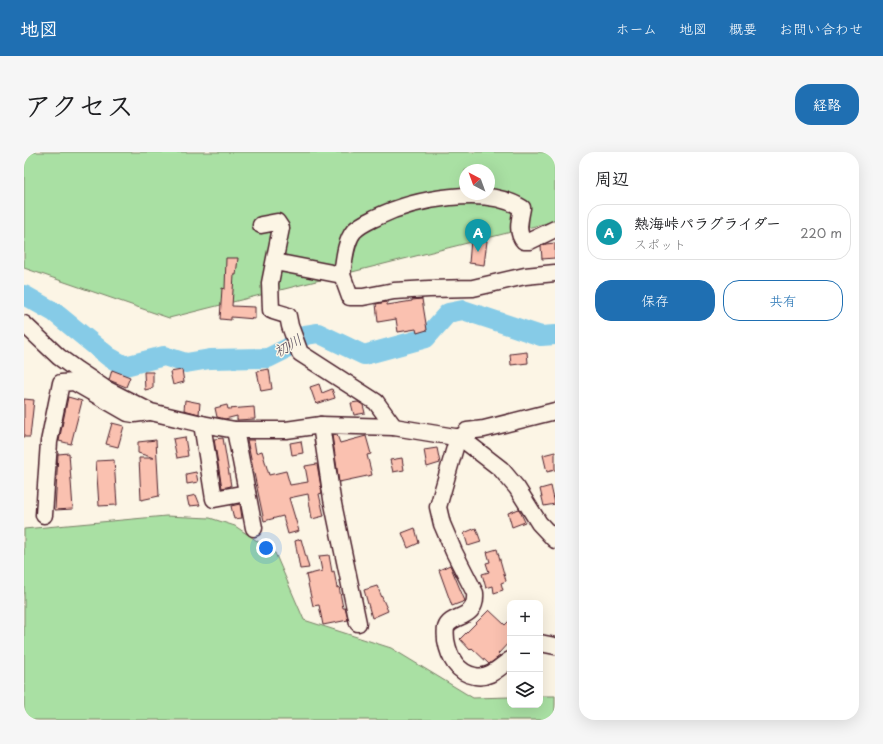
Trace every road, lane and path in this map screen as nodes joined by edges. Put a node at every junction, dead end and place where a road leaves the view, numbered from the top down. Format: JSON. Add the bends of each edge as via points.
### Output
{"nodes":[{"id":1,"x":261,"y":226,"type":"dead end"},
{"id":2,"x":555,"y":229,"type":"edge"},
{"id":3,"x":275,"y":262,"type":"junction"},
{"id":4,"x":555,"y":273,"type":"edge"},
{"id":5,"x":342,"y":275,"type":"junction"},
{"id":6,"x":24,"y":324,"type":"edge"},
{"id":7,"x":555,"y":411,"type":"edge"},
{"id":8,"x":151,"y":412,"type":"junction"},
{"id":9,"x":202,"y":424,"type":"junction"},
{"id":10,"x":321,"y":425,"type":"junction"},
{"id":11,"x":394,"y":427,"type":"junction"},
{"id":12,"x":235,"y":430,"type":"junction"},
{"id":13,"x":460,"y":438,"type":"junction"},
{"id":14,"x":247,"y":493,"type":"junction"},
{"id":15,"x":44,"y":515,"type":"dead end"},
{"id":16,"x":254,"y":528,"type":"dead end"},
{"id":17,"x":555,"y":540,"type":"edge"},
{"id":18,"x":358,"y":624,"type":"dead end"},
{"id":19,"x":543,"y":644,"type":"edge"},
{"id":20,"x":555,"y":646,"type":"edge"},
{"id":21,"x":507,"y":662,"type":"edge"}],
"edges":[{"from":1,"to":3,"type":"street","via":[[278,222],[281,228]]},
{"from":2,"to":5,"type":"street","via":[[530,241],[524,241],[519,230],[522,208],[513,203],[479,196],[448,196],[410,204],[364,224],[354,232],[346,251]]},
{"from":3,"to":5,"type":"street"},
{"from":3,"to":11,"type":"street","via":[[270,283],[271,310],[288,316],[300,353],[376,402]]},
{"from":4,"to":5,"type":"street","via":[[525,276],[473,288],[394,291],[363,297],[350,297]]},
{"from":6,"to":8,"type":"street","via":[[77,370],[104,388]]},
{"from":7,"to":13,"type":"street","via":[[467,431]]},
{"from":8,"to":9,"type":"street"},
{"from":8,"to":15,"type":"street","via":[[128,413],[74,382],[61,383],[49,442]]},
{"from":9,"to":12,"type":"street"},
{"from":9,"to":14,"type":"street","via":[[214,499]]},
{"from":10,"to":11,"type":"street"},
{"from":10,"to":12,"type":"street","via":[[286,430]]},
{"from":10,"to":18,"type":"street","via":[[332,499]]},
{"from":11,"to":13,"type":"street"},
{"from":12,"to":14,"type":"street"},
{"from":13,"to":17,"type":"street","via":[[501,469],[517,488],[539,523]]},
{"from":13,"to":21,"type":"street","via":[[438,507],[442,524],[476,593],[476,599],[469,612],[446,628],[448,651],[460,670],[468,675],[483,678]]},
{"from":14,"to":16,"type":"street"},
{"from":19,"to":20,"type":"street"}]}
